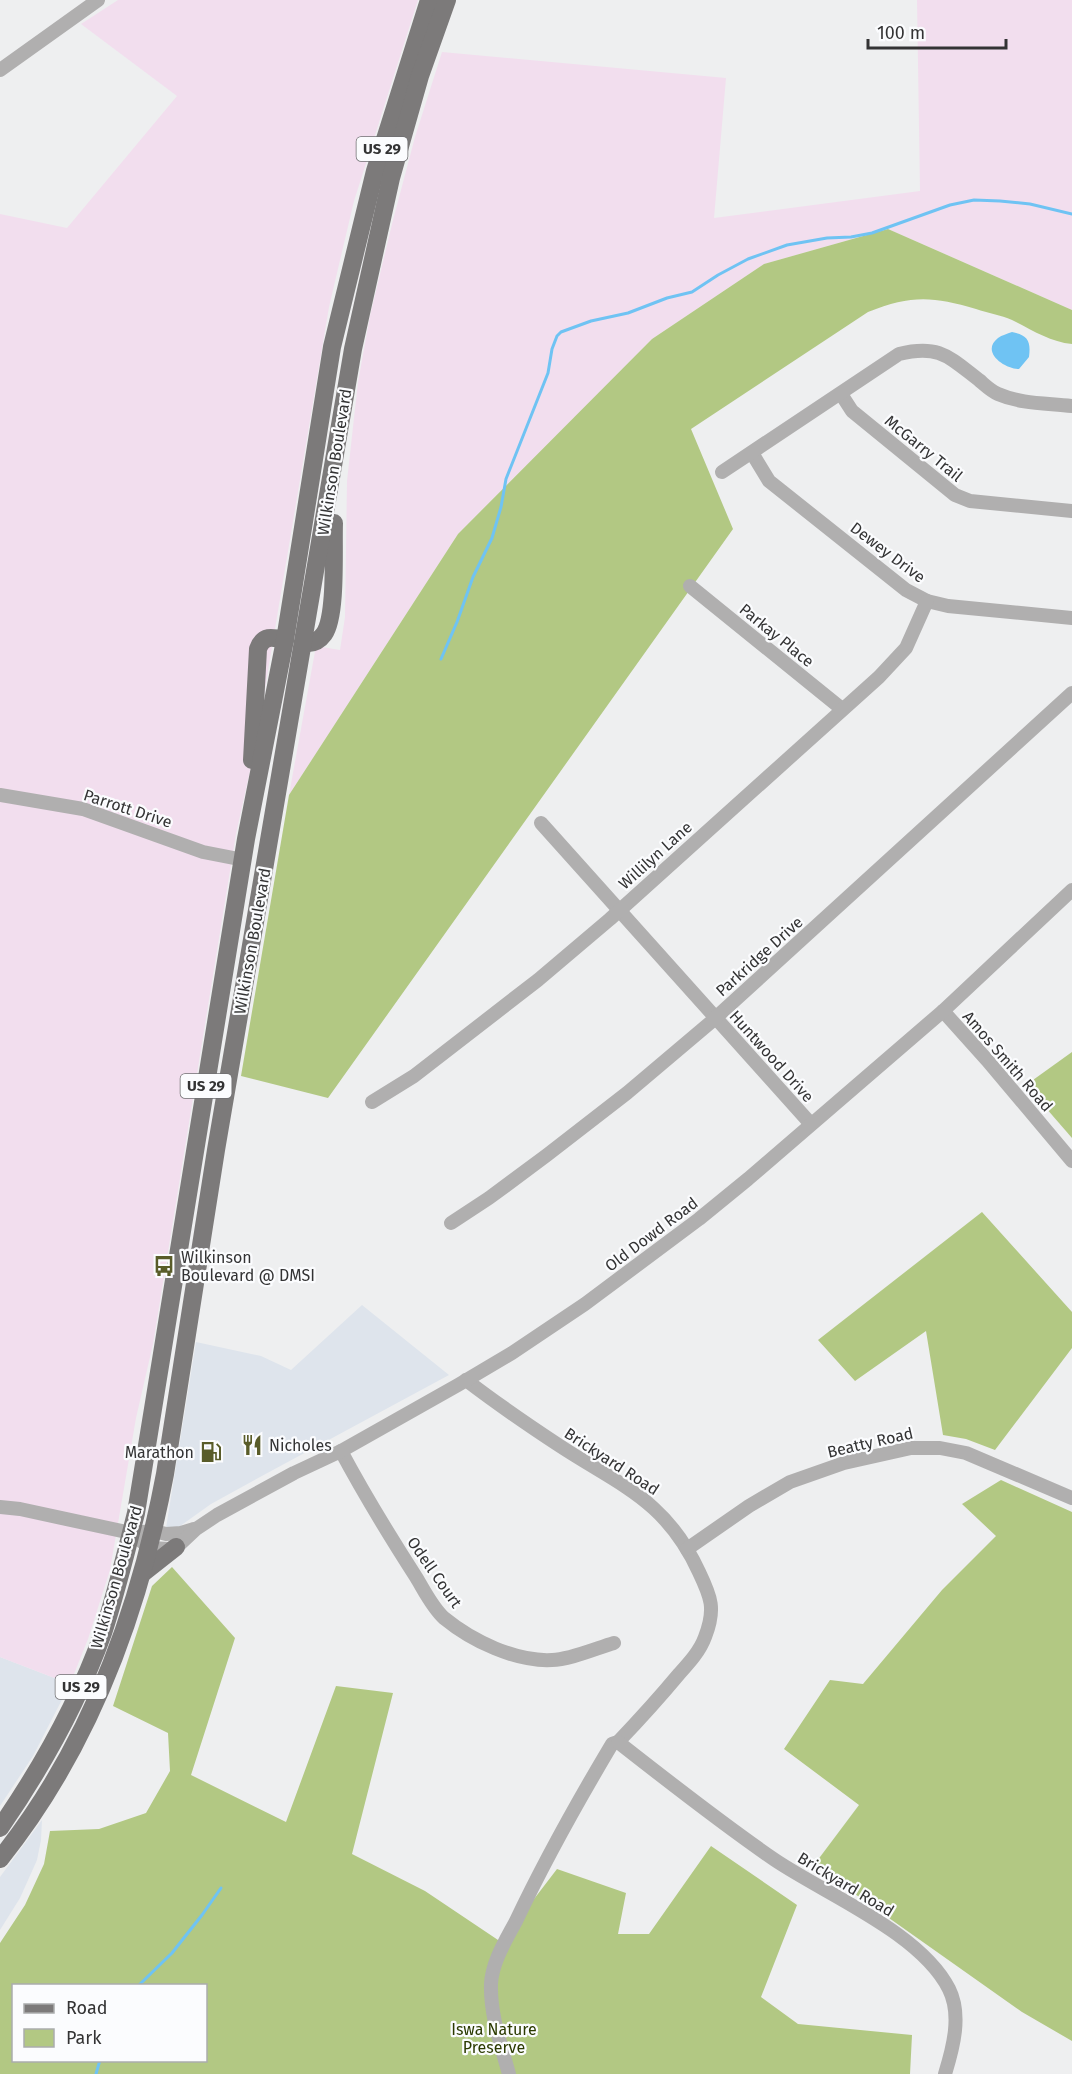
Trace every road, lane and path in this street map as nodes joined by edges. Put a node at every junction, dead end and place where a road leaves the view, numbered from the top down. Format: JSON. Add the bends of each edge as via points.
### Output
{"nodes":[{"id":1,"x":98,"y":0,"type":"edge"},
{"id":2,"x":429,"y":0,"type":"edge"},
{"id":3,"x":447,"y":0,"type":"edge"},
{"id":4,"x":0,"y":70,"type":"edge"},
{"id":5,"x":360,"y":228,"type":"junction"},
{"id":6,"x":378,"y":233,"type":"junction"},
{"id":7,"x":841,"y":394,"type":"junction"},
{"id":8,"x":1072,"y":406,"type":"edge"},
{"id":9,"x":752,"y":453,"type":"junction"},
{"id":10,"x":722,"y":472,"type":"dead end"},
{"id":11,"x":1072,"y":511,"type":"edge"},
{"id":12,"x":690,"y":586,"type":"dead end"},
{"id":13,"x":927,"y":601,"type":"junction"},
{"id":14,"x":1072,"y":618,"type":"edge"},
{"id":15,"x":285,"y":640,"type":"junction"},
{"id":16,"x":304,"y":643,"type":"junction"},
{"id":17,"x":1072,"y":693,"type":"edge"},
{"id":18,"x":842,"y":709,"type":"junction"},
{"id":19,"x":0,"y":795,"type":"edge"},
{"id":20,"x":541,"y":823,"type":"dead end"},
{"id":21,"x":246,"y":839,"type":"junction"},
{"id":22,"x":244,"y":860,"type":"junction"},
{"id":23,"x":1072,"y":890,"type":"edge"},
{"id":24,"x":619,"y":910,"type":"junction"},
{"id":25,"x":943,"y":1011,"type":"junction"},
{"id":26,"x":716,"y":1017,"type":"junction"},
{"id":27,"x":372,"y":1102,"type":"dead end"},
{"id":28,"x":810,"y":1123,"type":"junction"},
{"id":29,"x":1072,"y":1161,"type":"edge"},
{"id":30,"x":451,"y":1223,"type":"dead end"},
{"id":31,"x":466,"y":1380,"type":"junction"},
{"id":32,"x":340,"y":1451,"type":"junction"},
{"id":33,"x":1072,"y":1498,"type":"edge"},
{"id":34,"x":0,"y":1507,"type":"edge"},
{"id":35,"x":196,"y":1529,"type":"junction"},
{"id":36,"x":131,"y":1533,"type":"junction"},
{"id":37,"x":152,"y":1539,"type":"junction"},
{"id":38,"x":176,"y":1547,"type":"junction"},
{"id":39,"x":687,"y":1549,"type":"junction"},
{"id":40,"x":143,"y":1573,"type":"junction"},
{"id":41,"x":614,"y":1643,"type":"dead end"},
{"id":42,"x":618,"y":1742,"type":"junction"},
{"id":43,"x":0,"y":1828,"type":"edge"},
{"id":44,"x":0,"y":1859,"type":"edge"},
{"id":45,"x":509,"y":2074,"type":"edge"},
{"id":46,"x":945,"y":2074,"type":"edge"}],
"edges":[{"from":1,"to":4,"type":"street"},
{"from":2,"to":5,"type":"main road","name":"Wilkinson Boulevard","number":"US 29"},
{"from":3,"to":6,"type":"main road","name":"Wilkinson Boulevard","number":"US 29","via":[[420,76]]},
{"from":5,"to":6,"type":"street"},
{"from":5,"to":15,"type":"main road","name":"Wilkinson Boulevard","number":"US 29","via":[[332,347]]},
{"from":6,"to":16,"type":"main road","name":"Wilkinson Boulevard","number":"US 29","via":[[338,440],[329,623],[319,640]]},
{"from":7,"to":8,"type":"street","via":[[900,354],[916,350],[948,357],[996,393],[1016,400]]},
{"from":7,"to":9,"type":"street"},
{"from":7,"to":11,"type":"street","name":"McGarry Trail","via":[[852,411],[955,495],[970,501]]},
{"from":9,"to":10,"type":"street"},
{"from":9,"to":13,"type":"street","name":"Dewey Drive","via":[[769,481],[906,590]]},
{"from":12,"to":18,"type":"street","name":"Parkay Place"},
{"from":13,"to":14,"type":"street","name":"Dewey Drive"},
{"from":13,"to":18,"type":"street","name":"Willilyn Lane","via":[[906,648]]},
{"from":15,"to":16,"type":"street"},
{"from":15,"to":21,"type":"main road","name":"Wilkinson Boulevard","number":"US 29"},
{"from":15,"to":21,"type":"main road","via":[[265,638],[258,650]]},
{"from":16,"to":37,"type":"main road","name":"Wilkinson Boulevard","number":"US 29"},
{"from":17,"to":26,"type":"street","name":"Parkridge Drive"},
{"from":18,"to":24,"type":"street","name":"Willilyn Lane"},
{"from":19,"to":22,"type":"street","name":"Parrott Drive","via":[[82,809],[203,852]]},
{"from":20,"to":24,"type":"street","name":"Huntwood Drive"},
{"from":21,"to":22,"type":"main road","name":"Wilkinson Boulevard","number":"US 29"},
{"from":22,"to":36,"type":"main road","name":"Wilkinson Boulevard","number":"US 29"},
{"from":23,"to":25,"type":"street","name":"Old Dowd Road"},
{"from":24,"to":26,"type":"street","name":"Huntwood Drive"},
{"from":24,"to":27,"type":"street","name":"Willilyn Lane","via":[[487,1021]]},
{"from":25,"to":28,"type":"street","name":"Old Dowd Road"},
{"from":25,"to":29,"type":"street","name":"Amos Smith Road"},
{"from":26,"to":28,"type":"street","name":"Huntwood Drive"},
{"from":26,"to":30,"type":"street","name":"Parkridge Drive","via":[[556,1149]]},
{"from":28,"to":31,"type":"street","name":"Old Dowd Road","via":[[739,1186],[627,1274]]},
{"from":31,"to":32,"type":"street","name":"Old Dowd Road"},
{"from":31,"to":39,"type":"street","name":"Brickyard Road","via":[[642,1497],[669,1523]]},
{"from":32,"to":35,"type":"street","name":"Old Dowd Road","via":[[265,1488]]},
{"from":32,"to":41,"type":"street","name":"Odell Court","via":[[426,1593],[452,1623],[520,1658],[554,1661]]},
{"from":33,"to":39,"type":"street","name":"Beatty Road","via":[[966,1453],[911,1448],[844,1463],[790,1482]]},
{"from":34,"to":36,"type":"street"},
{"from":35,"to":37,"type":"street","name":"Old Dowd Road"},
{"from":35,"to":38,"type":"street","name":"Old Dowd Road"},
{"from":36,"to":37,"type":"street"},
{"from":36,"to":43,"type":"main road","name":"Wilkinson Boulevard","number":"US 29","via":[[88,1671],[54,1742]]},
{"from":37,"to":38,"type":"street","via":[[169,1549]]},
{"from":37,"to":40,"type":"main road","name":"Wilkinson Boulevard","number":"US 29"},
{"from":38,"to":40,"type":"main road"},
{"from":39,"to":42,"type":"street","name":"Brickyard Road","via":[[712,1602],[705,1636],[690,1661]]},
{"from":40,"to":44,"type":"main road","name":"Wilkinson Boulevard","number":"US 29","via":[[90,1714],[52,1785]]},
{"from":42,"to":45,"type":"street","name":"Brickyard Road","via":[[612,1744],[555,1842],[493,1972],[493,2008]]},
{"from":42,"to":46,"type":"street","name":"Brickyard Road","via":[[751,1843],[896,1934],[930,1963],[948,1987],[955,2007],[953,2045]]}]}
